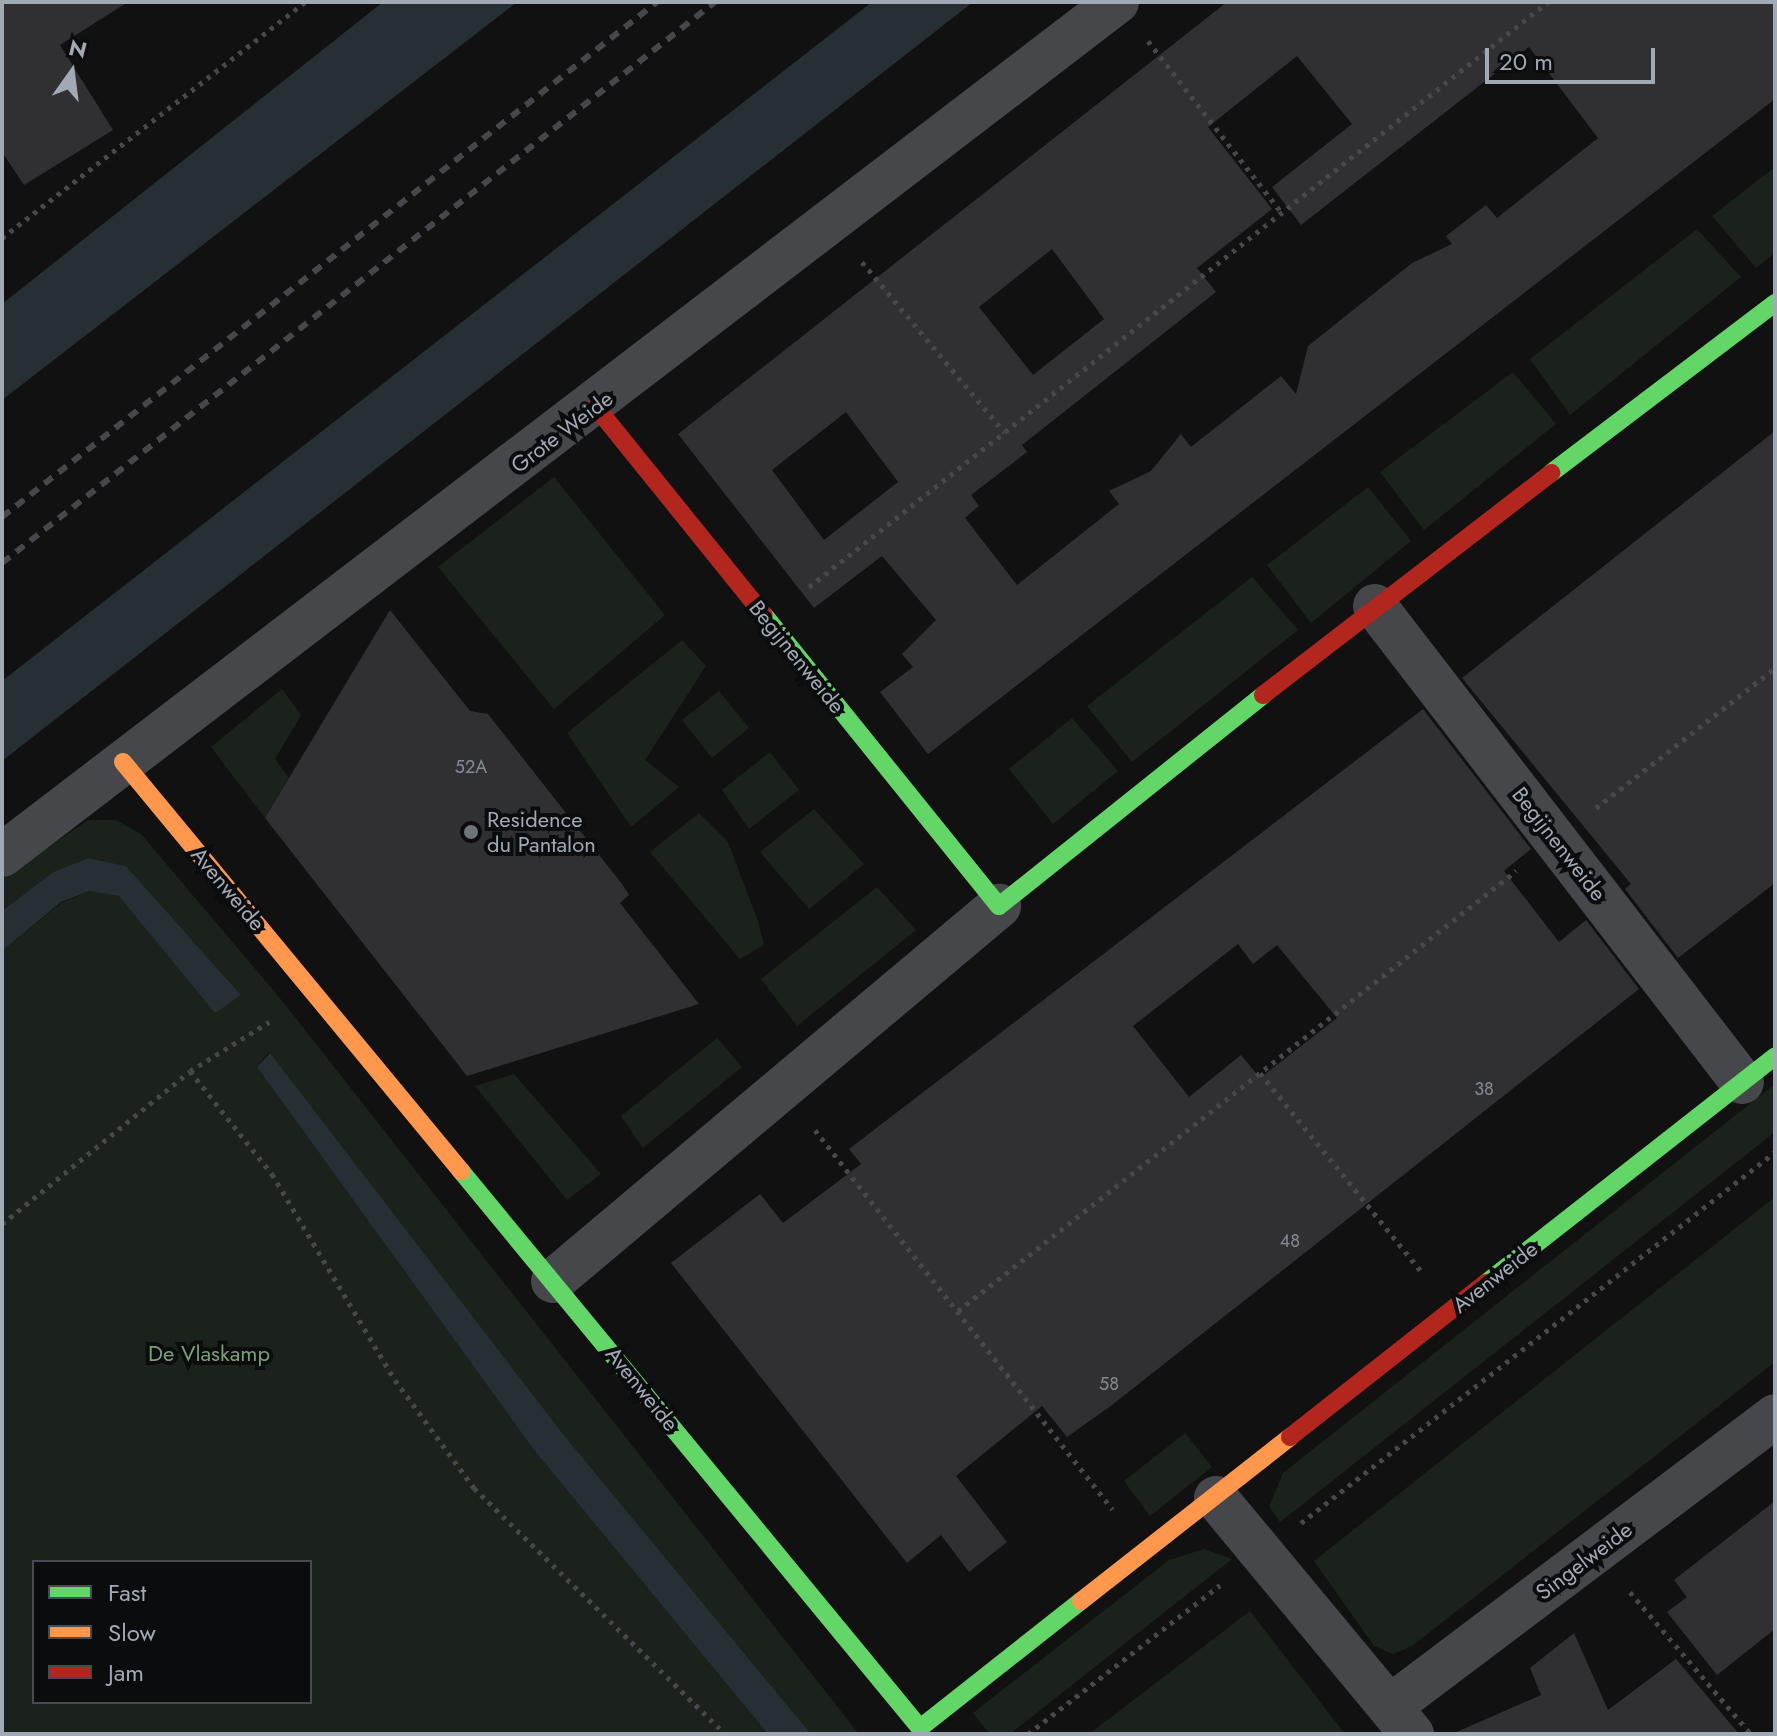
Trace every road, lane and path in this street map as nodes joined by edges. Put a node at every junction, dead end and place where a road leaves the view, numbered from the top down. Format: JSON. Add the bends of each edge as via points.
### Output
{"nodes":[{"id":1,"x":305,"y":2,"type":"edge"},
{"id":2,"x":1548,"y":2,"type":"edge"},
{"id":3,"x":1128,"y":14,"type":"edge"},
{"id":4,"x":1282,"y":213,"type":"junction"},
{"id":5,"x":831,"y":224,"type":"junction"},
{"id":6,"x":2,"y":238,"type":"edge"},
{"id":7,"x":1775,"y":303,"type":"edge"},
{"id":8,"x":596,"y":407,"type":"junction"},
{"id":9,"x":1004,"y":433,"type":"junction"},
{"id":10,"x":1375,"y":606,"type":"junction"},
{"id":11,"x":768,"y":620,"type":"junction"},
{"id":12,"x":1775,"y":668,"type":"edge"},
{"id":13,"x":123,"y":762,"type":"junction"},
{"id":14,"x":1556,"y":840,"type":"junction"},
{"id":15,"x":2,"y":855,"type":"edge"},
{"id":16,"x":999,"y":906,"type":"junction"},
{"id":17,"x":315,"y":994,"type":"junction"},
{"id":18,"x":1759,"y":1069,"type":"edge"},
{"id":19,"x":190,"y":1071,"type":"junction"},
{"id":20,"x":1260,"y":1073,"type":"junction"},
{"id":21,"x":782,"y":1088,"type":"junction"},
{"id":22,"x":1775,"y":1152,"type":"edge"},
{"id":23,"x":2,"y":1224,"type":"edge"},
{"id":24,"x":553,"y":1281,"type":"junction"},
{"id":25,"x":1454,"y":1310,"type":"junction"},
{"id":26,"x":958,"y":1311,"type":"junction"},
{"id":27,"x":1775,"y":1416,"type":"edge"},
{"id":28,"x":1216,"y":1498,"type":"junction"},
{"id":29,"x":1264,"y":1551,"type":"junction"},
{"id":30,"x":1596,"y":1551,"type":"junction"},
{"id":31,"x":1146,"y":1552,"type":"junction"},
{"id":32,"x":1402,"y":1720,"type":"edge"},
{"id":33,"x":725,"y":1734,"type":"edge"},
{"id":34,"x":1028,"y":1734,"type":"edge"},
{"id":35,"x":1751,"y":1734,"type":"edge"}],
"edges":[{"from":1,"to":6,"type":"path"},
{"from":2,"to":4,"type":"path"},
{"from":3,"to":4,"type":"path"},
{"from":3,"to":5,"type":"street","name":"Grote Weide"},
{"from":4,"to":9,"type":"path"},
{"from":5,"to":8,"type":"street","name":"Grote Weide"},
{"from":5,"to":9,"type":"path"},
{"from":7,"to":10,"type":"street"},
{"from":8,"to":11,"type":"street","name":"Begijnenweide"},
{"from":8,"to":13,"type":"street","name":"Grote Weide"},
{"from":9,"to":11,"type":"path"},
{"from":10,"to":14,"type":"street","name":"Begijnenweide"},
{"from":10,"to":16,"type":"street"},
{"from":11,"to":16,"type":"street","name":"Begijnenweide"},
{"from":12,"to":14,"type":"path"},
{"from":13,"to":15,"type":"street","name":"Grote Weide"},
{"from":13,"to":17,"type":"street","name":"Avenweide"},
{"from":14,"to":18,"type":"street","name":"Begijnenweide"},
{"from":14,"to":20,"type":"path"},
{"from":16,"to":21,"type":"street"},
{"from":17,"to":19,"type":"path"},
{"from":17,"to":24,"type":"street","name":"Avenweide"},
{"from":18,"to":25,"type":"street","name":"Avenweide"},
{"from":19,"to":23,"type":"path"},
{"from":19,"to":33,"type":"path","via":[[272,1174],[395,1380],[474,1488]]},
{"from":20,"to":25,"type":"path"},
{"from":20,"to":26,"type":"path"},
{"from":21,"to":24,"type":"street"},
{"from":21,"to":26,"type":"path"},
{"from":22,"to":29,"type":"path"},
{"from":24,"to":31,"type":"street","name":"Avenweide","via":[[920,1728]]},
{"from":25,"to":28,"type":"street","name":"Avenweide"},
{"from":26,"to":31,"type":"path"},
{"from":27,"to":30,"type":"street","name":"Singelweide"},
{"from":28,"to":29,"type":"street"},
{"from":28,"to":31,"type":"street","name":"Avenweide"},
{"from":29,"to":32,"type":"street","name":"Singelweide"},
{"from":29,"to":34,"type":"path"},
{"from":30,"to":32,"type":"street","name":"Singelweide"},
{"from":30,"to":35,"type":"path"}]}
